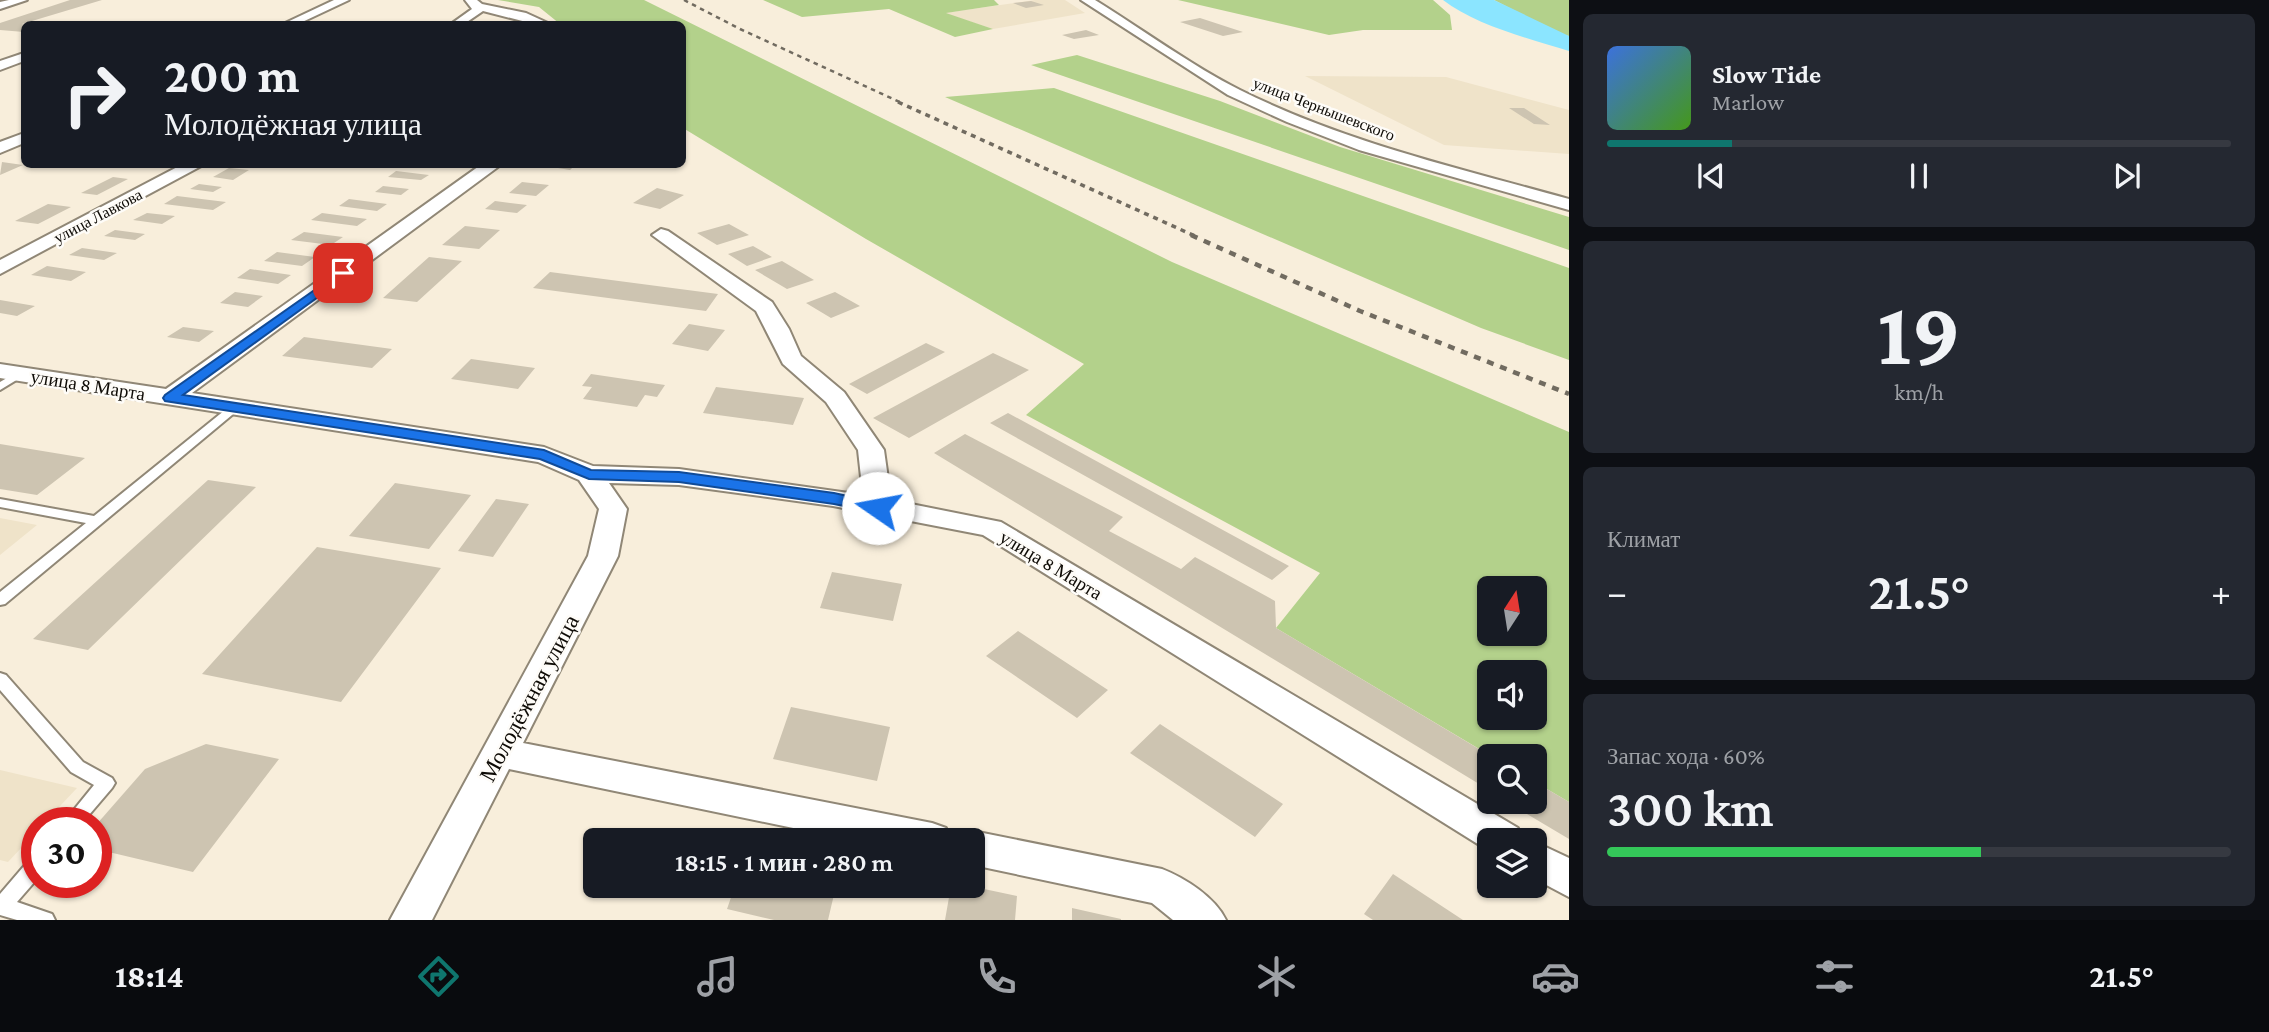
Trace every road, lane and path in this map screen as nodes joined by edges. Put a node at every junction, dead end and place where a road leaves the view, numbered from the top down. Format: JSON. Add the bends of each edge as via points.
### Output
{"nodes":[{"id":1,"x":21,"y":0,"type":"edge"},
{"id":2,"x":343,"y":0,"type":"edge"},
{"id":3,"x":1087,"y":0,"type":"edge"},
{"id":4,"x":475,"y":3,"type":"edge"},
{"id":5,"x":0,"y":6,"type":"edge"},
{"id":6,"x":296,"y":21,"type":"edge"},
{"id":7,"x":462,"y":21,"type":"edge"},
{"id":8,"x":536,"y":21,"type":"edge"},
{"id":9,"x":0,"y":54,"type":"edge"},
{"id":10,"x":21,"y":57,"type":"edge"},
{"id":11,"x":21,"y":58,"type":"edge"},
{"id":12,"x":0,"y":66,"type":"edge"},
{"id":13,"x":21,"y":139,"type":"edge"},
{"id":14,"x":0,"y":148,"type":"edge"},
{"id":15,"x":189,"y":168,"type":"edge"},
{"id":16,"x":488,"y":168,"type":"edge"},
{"id":17,"x":1569,"y":205,"type":"edge"},
{"id":18,"x":661,"y":235,"type":"dead end"},
{"id":19,"x":0,"y":268,"type":"edge"},
{"id":20,"x":6,"y":378,"type":"edge"},
{"id":21,"x":170,"y":398,"type":"junction"},
{"id":22,"x":234,"y":408,"type":"junction"},
{"id":23,"x":589,"y":474,"type":"junction"},
{"id":24,"x":0,"y":503,"type":"edge"},
{"id":25,"x":878,"y":508,"type":"junction"},
{"id":26,"x":98,"y":521,"type":"junction"},
{"id":27,"x":0,"y":600,"type":"edge"},
{"id":28,"x":0,"y":678,"type":"edge"},
{"id":29,"x":501,"y":753,"type":"junction"},
{"id":30,"x":86,"y":807,"type":"edge"},
{"id":31,"x":873,"y":828,"type":"edge"},
{"id":32,"x":1484,"y":828,"type":"edge"},
{"id":33,"x":985,"y":850,"type":"edge"},
{"id":34,"x":1547,"y":866,"type":"edge"},
{"id":35,"x":1569,"y":879,"type":"edge"},
{"id":36,"x":21,"y":883,"type":"edge"},
{"id":37,"x":1,"y":906,"type":"edge"},
{"id":38,"x":45,"y":920,"type":"edge"},
{"id":39,"x":411,"y":920,"type":"edge"},
{"id":40,"x":1205,"y":920,"type":"edge"}],
"edges":[{"from":1,"to":5,"type":"street"},
{"from":2,"to":6,"type":"street"},
{"from":3,"to":17,"type":"street","name":"улица Чернышевского","via":[[1233,92],[1292,119],[1365,147]]},
{"from":4,"to":7,"type":"street","via":[[477,11]]},
{"from":4,"to":8,"type":"street"},
{"from":9,"to":10,"type":"street"},
{"from":11,"to":12,"type":"street"},
{"from":13,"to":14,"type":"street"},
{"from":15,"to":19,"type":"street","name":"улица Лавкова"},
{"from":16,"to":21,"type":"street"},
{"from":18,"to":25,"type":"street","via":[[764,307],[791,359],[835,397],[871,450]]},
{"from":20,"to":21,"type":"street","name":"улица 8 Марта"},
{"from":21,"to":22,"type":"street","name":"улица 8 Марта"},
{"from":22,"to":23,"type":"street","name":"улица 8 Марта","via":[[544,454]]},
{"from":22,"to":26,"type":"lane"},
{"from":23,"to":25,"type":"street","name":"улица 8 Марта","via":[[679,477]]},
{"from":23,"to":29,"type":"street","name":"Молодёжная улица","via":[[613,509],[603,556]]},
{"from":24,"to":26,"type":"lane"},
{"from":25,"to":32,"type":"street","name":"улица 8 Марта","via":[[991,528]]},
{"from":26,"to":27,"type":"lane"},
{"from":28,"to":30,"type":"lane","via":[[76,767],[106,783]]},
{"from":29,"to":31,"type":"street"},
{"from":29,"to":39,"type":"street","name":"Молодёжная улица"},
{"from":33,"to":40,"type":"street","via":[[1162,887]]},
{"from":34,"to":35,"type":"street"},
{"from":36,"to":37,"type":"lane"},
{"from":37,"to":38,"type":"lane"}]}
